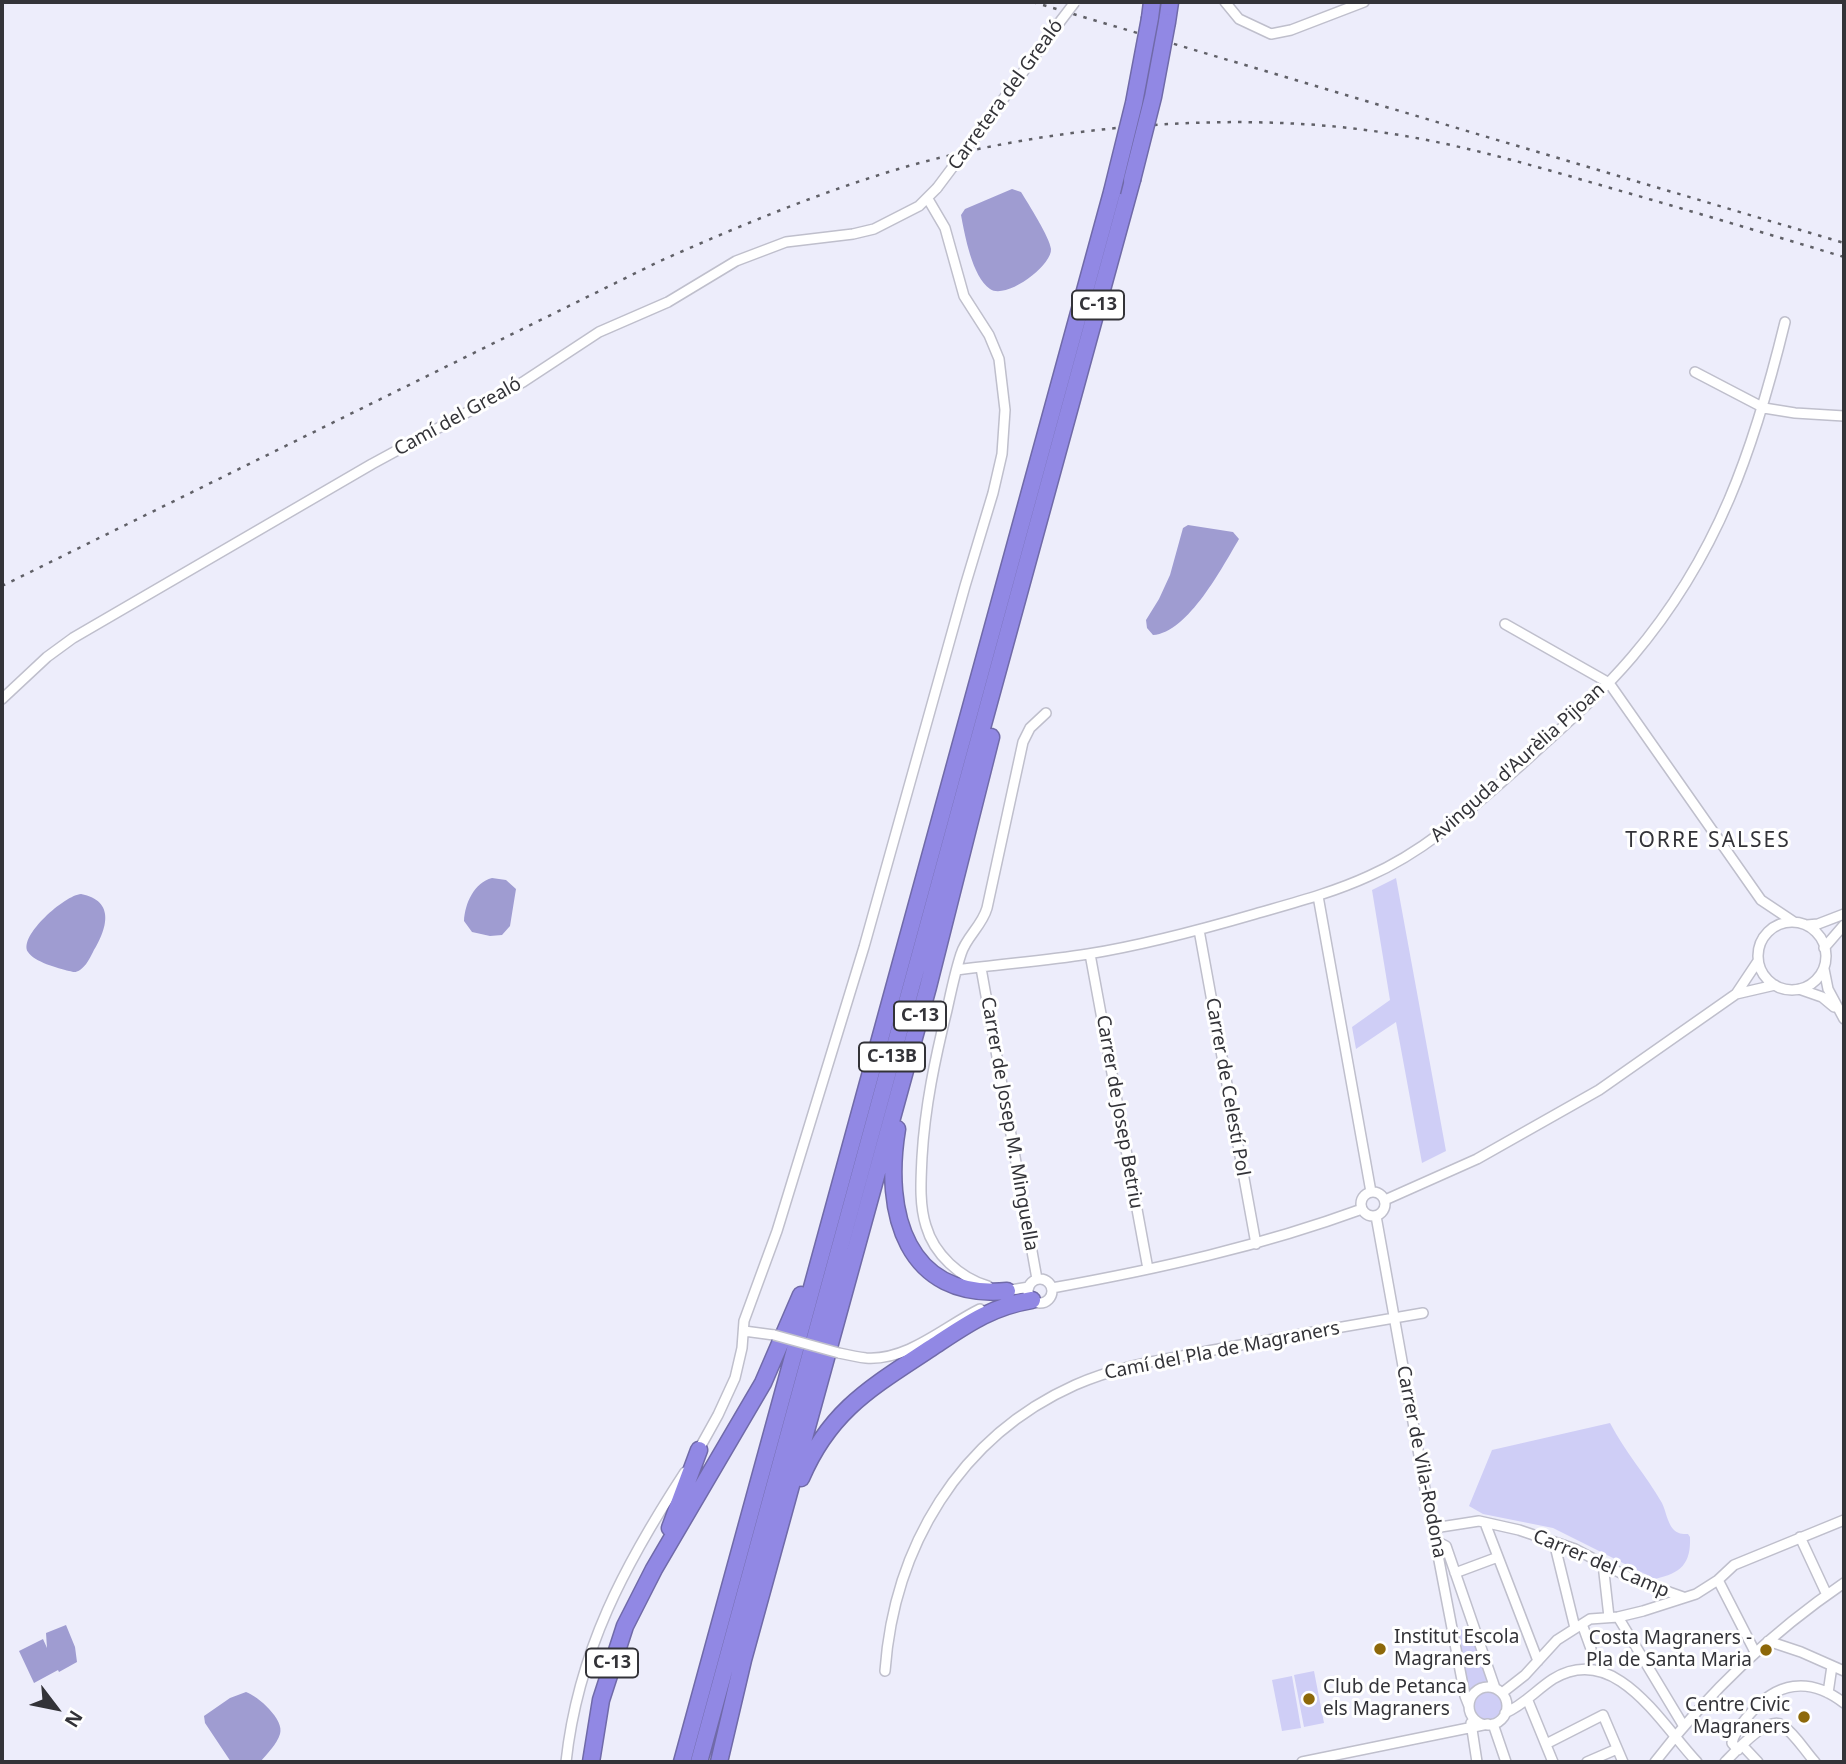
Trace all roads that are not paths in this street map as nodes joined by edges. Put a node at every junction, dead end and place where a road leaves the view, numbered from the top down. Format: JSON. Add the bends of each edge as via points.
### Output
{"nodes":[{"id":1,"x":1075,"y":2,"type":"edge"},
{"id":2,"x":1152,"y":2,"type":"edge"},
{"id":3,"x":1170,"y":2,"type":"edge"},
{"id":4,"x":1225,"y":2,"type":"edge"},
{"id":5,"x":1364,"y":2,"type":"edge"},
{"id":6,"x":937,"y":188,"type":"joint"},
{"id":7,"x":928,"y":199,"type":"junction"},
{"id":8,"x":1785,"y":322,"type":"dead end"},
{"id":9,"x":1695,"y":373,"type":"dead end"},
{"id":10,"x":1764,"y":408,"type":"junction"},
{"id":11,"x":1844,"y":416,"type":"edge"},
{"id":12,"x":1064,"y":429,"type":"junction"},
{"id":13,"x":1505,"y":624,"type":"dead end"},
{"id":14,"x":1609,"y":683,"type":"junction"},
{"id":15,"x":2,"y":699,"type":"edge"},
{"id":16,"x":1046,"y":713,"type":"dead end"},
{"id":17,"x":957,"y":875,"type":"junction"},
{"id":18,"x":1318,"y":896,"type":"junction"},
{"id":19,"x":1844,"y":914,"type":"edge"},
{"id":20,"x":1794,"y":922,"type":"junction"},
{"id":21,"x":1807,"y":925,"type":"junction"},
{"id":22,"x":1844,"y":925,"type":"edge"},
{"id":23,"x":1199,"y":930,"type":"junction"},
{"id":24,"x":1824,"y":948,"type":"junction"},
{"id":25,"x":1090,"y":954,"type":"junction"},
{"id":26,"x":1759,"y":961,"type":"junction"},
{"id":27,"x":981,"y":968,"type":"junction"},
{"id":28,"x":1823,"y":968,"type":"junction"},
{"id":29,"x":957,"y":970,"type":"junction"},
{"id":30,"x":1775,"y":985,"type":"junction"},
{"id":31,"x":1799,"y":989,"type":"junction"},
{"id":32,"x":1736,"y":994,"type":"junction"},
{"id":33,"x":1842,"y":1016,"type":"edge"},
{"id":34,"x":851,"y":1147,"type":"junction"},
{"id":35,"x":1371,"y":1192,"type":"junction"},
{"id":36,"x":1385,"y":1200,"type":"junction"},
{"id":37,"x":1362,"y":1209,"type":"junction"},
{"id":38,"x":1376,"y":1216,"type":"junction"},
{"id":39,"x":1256,"y":1244,"type":"junction"},
{"id":40,"x":1148,"y":1269,"type":"junction"},
{"id":41,"x":1037,"y":1279,"type":"junction"},
{"id":42,"x":1052,"y":1288,"type":"junction"},
{"id":43,"x":1007,"y":1291,"type":"junction"},
{"id":44,"x":1030,"y":1293,"type":"junction"},
{"id":45,"x":1423,"y":1313,"type":"dead end"},
{"id":46,"x":1394,"y":1318,"type":"junction"},
{"id":47,"x":744,"y":1331,"type":"junction"},
{"id":48,"x":699,"y":1450,"type":"junction"},
{"id":49,"x":1844,"y":1520,"type":"edge"},
{"id":50,"x":1485,"y":1523,"type":"junction"},
{"id":51,"x":1434,"y":1528,"type":"junction"},
{"id":52,"x":1800,"y":1537,"type":"junction"},
{"id":53,"x":1438,"y":1542,"type":"junction"},
{"id":54,"x":1554,"y":1542,"type":"junction"},
{"id":55,"x":1498,"y":1558,"type":"junction"},
{"id":56,"x":1603,"y":1564,"type":"junction"},
{"id":57,"x":654,"y":1570,"type":"junction"},
{"id":58,"x":1455,"y":1573,"type":"junction"},
{"id":59,"x":1718,"y":1580,"type":"junction"},
{"id":60,"x":1844,"y":1583,"type":"edge"},
{"id":61,"x":1827,"y":1595,"type":"junction"},
{"id":62,"x":1685,"y":1598,"type":"junction"},
{"id":63,"x":760,"y":1600,"type":"junction"},
{"id":64,"x":1614,"y":1617,"type":"junction"},
{"id":65,"x":1474,"y":1626,"type":"junction"},
{"id":66,"x":1578,"y":1626,"type":"junction"},
{"id":67,"x":1453,"y":1632,"type":"junction"},
{"id":68,"x":1768,"y":1641,"type":"junction"},
{"id":69,"x":1591,"y":1649,"type":"dead end"},
{"id":70,"x":1755,"y":1652,"type":"junction"},
{"id":71,"x":1538,"y":1661,"type":"junction"},
{"id":72,"x":1832,"y":1666,"type":"junction"},
{"id":73,"x":885,"y":1671,"type":"dead end"},
{"id":74,"x":1844,"y":1671,"type":"edge"},
{"id":75,"x":1498,"y":1691,"type":"junction"},
{"id":76,"x":1828,"y":1693,"type":"junction"},
{"id":77,"x":1528,"y":1701,"type":"junction"},
{"id":78,"x":1844,"y":1703,"type":"edge"},
{"id":79,"x":1469,"y":1709,"type":"junction"},
{"id":80,"x":1505,"y":1713,"type":"junction"},
{"id":81,"x":1490,"y":1724,"type":"junction"},
{"id":82,"x":1683,"y":1725,"type":"junction"},
{"id":83,"x":1472,"y":1728,"type":"junction"},
{"id":84,"x":1674,"y":1737,"type":"junction"},
{"id":85,"x":1546,"y":1744,"type":"junction"},
{"id":86,"x":1740,"y":1748,"type":"junction"},
{"id":87,"x":1617,"y":1749,"type":"junction"},
{"id":88,"x":566,"y":1762,"type":"edge"},
{"id":89,"x":591,"y":1762,"type":"edge"},
{"id":90,"x":682,"y":1762,"type":"edge"},
{"id":91,"x":699,"y":1762,"type":"edge"},
{"id":92,"x":719,"y":1762,"type":"edge"},
{"id":93,"x":1302,"y":1762,"type":"edge"},
{"id":94,"x":1477,"y":1762,"type":"edge"},
{"id":95,"x":1506,"y":1762,"type":"edge"},
{"id":96,"x":1553,"y":1762,"type":"edge"},
{"id":97,"x":1587,"y":1762,"type":"edge"},
{"id":98,"x":1623,"y":1762,"type":"edge"},
{"id":99,"x":1655,"y":1762,"type":"edge"},
{"id":100,"x":1697,"y":1762,"type":"edge"},
{"id":101,"x":1725,"y":1762,"type":"edge"},
{"id":102,"x":1758,"y":1762,"type":"edge"},
{"id":103,"x":1815,"y":1762,"type":"edge"}],
"edges":[{"from":1,"to":6,"type":"street","name":"Carretera del Grealó","bridge":true},
{"from":2,"to":34,"type":"highway","number":"C-13","bridge":true,"via":[[1112,192]]},
{"from":3,"to":12,"type":"highway","number":"C-13","bridge":true,"via":[[1153,97]]},
{"from":4,"to":5,"type":"street","via":[[1239,19],[1271,34]]},
{"from":6,"to":7,"type":"street","name":"Camí del Grealó"},
{"from":7,"to":15,"type":"street","name":"Camí del Grealó","via":[[874,229],[764,249],[668,302],[599,332],[523,382],[73,638]]},
{"from":7,"to":47,"type":"street","via":[[945,228],[964,296],[999,359],[1005,400],[1002,454],[887,871]]},
{"from":8,"to":10,"type":"street","name":"Avinguda d'Aurèlia Pijoan"},
{"from":9,"to":10,"type":"street"},
{"from":10,"to":11,"type":"street"},
{"from":10,"to":14,"type":"street","name":"Avinguda d'Aurèlia Pijoan","via":[[1731,497],[1704,553],[1661,620]]},
{"from":12,"to":17,"type":"highway","number":"C-13","via":[[1065,449]]},
{"from":12,"to":91,"type":"highway","number":"C-13B"},
{"from":13,"to":14,"type":"street"},
{"from":14,"to":18,"type":"street","name":"Avinguda d'Aurèlia Pijoan","via":[[1437,837],[1378,872]]},
{"from":14,"to":20,"type":"street","via":[[1761,900]]},
{"from":16,"to":29,"type":"street","via":[[1023,742],[988,908],[963,948]]},
{"from":17,"to":43,"type":"highway","via":[[952,913],[902,1101],[894,1194],[906,1242],[930,1272],[962,1289]]},
{"from":17,"to":63,"type":"highway","number":"C-13"},
{"from":18,"to":23,"type":"street","name":"Avinguda d'Aurèlia Pijoan"},
{"from":18,"to":35,"type":"street"},
{"from":19,"to":21,"type":"street"},
{"from":20,"to":21,"type":"street"},
{"from":20,"to":26,"type":"street","via":[[1769,931],[1760,944]]},
{"from":21,"to":24,"type":"street"},
{"from":22,"to":24,"type":"street"},
{"from":23,"to":25,"type":"street","name":"Avinguda d'Aurèlia Pijoan"},
{"from":23,"to":39,"type":"street","name":"Carrer de Celestí Pol"},
{"from":24,"to":28,"type":"street"},
{"from":25,"to":27,"type":"street","name":"Avinguda d'Aurèlia Pijoan"},
{"from":25,"to":40,"type":"street","name":"Carrer de Josep Betriu"},
{"from":26,"to":30,"type":"street","via":[[1764,975]]},
{"from":26,"to":32,"type":"street"},
{"from":27,"to":29,"type":"street","name":"Avinguda d'Aurèlia Pijoan"},
{"from":27,"to":41,"type":"street","name":"Carrer de Josep M. Minguella"},
{"from":28,"to":31,"type":"street","via":[[1814,981]]},
{"from":28,"to":33,"type":"street"},
{"from":29,"to":43,"type":"street","via":[[927,1101],[923,1213],[931,1238],[949,1263],[981,1284]]},
{"from":30,"to":31,"type":"street"},
{"from":30,"to":32,"type":"street"},
{"from":31,"to":33,"type":"street","via":[[1822,997]]},
{"from":32,"to":36,"type":"street","via":[[1559,1114]]},
{"from":34,"to":57,"type":"highway","number":"C-13","via":[[840,1162],[803,1287],[776,1358]]},
{"from":34,"to":90,"type":"highway"},
{"from":35,"to":36,"type":"street"},
{"from":35,"to":37,"type":"street","via":[[1362,1198]]},
{"from":36,"to":38,"type":"street","via":[[1385,1209]]},
{"from":37,"to":38,"type":"street"},
{"from":37,"to":39,"type":"street"},
{"from":38,"to":46,"type":"street","name":"Carrer de Vila-Rodona"},
{"from":39,"to":40,"type":"street"},
{"from":40,"to":42,"type":"street"},
{"from":41,"to":42,"type":"street","via":[[1046,1280]]},
{"from":41,"to":44,"type":"street"},
{"from":42,"to":44,"type":"street","via":[[1048,1300],[1040,1303]]},
{"from":43,"to":44,"type":"street"},
{"from":44,"to":47,"type":"street","bridge":true,"via":[[978,1310],[897,1353],[867,1358]]},
{"from":44,"to":63,"type":"highway","via":[[971,1321],[877,1383],[838,1417],[802,1477]]},
{"from":45,"to":46,"type":"street","name":"Camí del Pla de Magraners"},
{"from":46,"to":51,"type":"street","name":"Carrer de Vila-Rodona"},
{"from":46,"to":73,"type":"street","name":"Camí del Pla de Magraners","via":[[1130,1366],[1074,1386],[1023,1415],[964,1469],[921,1534],[897,1593]]},
{"from":47,"to":48,"type":"street","via":[[735,1378]]},
{"from":48,"to":57,"type":"highway"},
{"from":48,"to":88,"type":"street","via":[[631,1560],[601,1620],[577,1696]]},
{"from":49,"to":52,"type":"street"},
{"from":50,"to":51,"type":"street","name":"Carrer del Camp"},
{"from":50,"to":54,"type":"street","name":"Carrer del Camp"},
{"from":50,"to":55,"type":"street"},
{"from":51,"to":53,"type":"street","name":"Carrer de Vila-Rodona"},
{"from":52,"to":59,"type":"street","via":[[1734,1565]]},
{"from":52,"to":61,"type":"street"},
{"from":53,"to":58,"type":"street","via":[[1446,1546]]},
{"from":53,"to":67,"type":"street","name":"Carrer de Vila-Rodona"},
{"from":54,"to":56,"type":"street","name":"Carrer del Camp"},
{"from":54,"to":66,"type":"street"},
{"from":55,"to":58,"type":"street"},
{"from":55,"to":71,"type":"street"},
{"from":56,"to":62,"type":"street","name":"Carrer del Camp"},
{"from":56,"to":64,"type":"street"},
{"from":57,"to":89,"type":"highway","number":"C-13","via":[[612,1661]]},
{"from":58,"to":65,"type":"street"},
{"from":59,"to":62,"type":"street"},
{"from":59,"to":70,"type":"street"},
{"from":60,"to":61,"type":"street"},
{"from":61,"to":68,"type":"street"},
{"from":62,"to":64,"type":"street"},
{"from":63,"to":92,"type":"highway","number":"C-13"},
{"from":64,"to":66,"type":"street","via":[[1590,1619]]},
{"from":64,"to":82,"type":"street"},
{"from":65,"to":67,"type":"street","via":[[1461,1626]]},
{"from":65,"to":75,"type":"street"},
{"from":66,"to":69,"type":"street"},
{"from":66,"to":71,"type":"street"},
{"from":67,"to":79,"type":"street","name":"Carrer de Vila-Rodona"},
{"from":68,"to":70,"type":"street"},
{"from":68,"to":72,"type":"street"},
{"from":70,"to":82,"type":"street"},
{"from":71,"to":75,"type":"street"},
{"from":72,"to":74,"type":"street"},
{"from":72,"to":76,"type":"street"},
{"from":75,"to":79,"type":"street","via":[[1483,1687],[1475,1691]]},
{"from":75,"to":80,"type":"street"},
{"from":76,"to":78,"type":"street"},
{"from":76,"to":86,"type":"street","via":[[1796,1685],[1774,1691],[1733,1737],[1732,1743]]},
{"from":77,"to":80,"type":"street"},
{"from":77,"to":84,"type":"street","via":[[1553,1679],[1580,1668],[1605,1672],[1630,1686]]},
{"from":77,"to":85,"type":"street"},
{"from":79,"to":81,"type":"street","via":[[1476,1721]]},
{"from":79,"to":83,"type":"street","name":"Carrer de Vila-Rodona"},
{"from":80,"to":81,"type":"street"},
{"from":81,"to":83,"type":"street"},
{"from":81,"to":95,"type":"street"},
{"from":82,"to":84,"type":"street"},
{"from":83,"to":93,"type":"street"},
{"from":83,"to":94,"type":"street","name":"Carrer de Vila-Rodona"},
{"from":84,"to":99,"type":"street"},
{"from":84,"to":100,"type":"street"},
{"from":85,"to":87,"type":"street","via":[[1603,1715]]},
{"from":85,"to":96,"type":"street"},
{"from":86,"to":101,"type":"street"},
{"from":86,"to":102,"type":"street"},
{"from":86,"to":103,"type":"street","via":[[1765,1726],[1777,1722]]},
{"from":87,"to":97,"type":"street"},
{"from":87,"to":98,"type":"street"}]}
